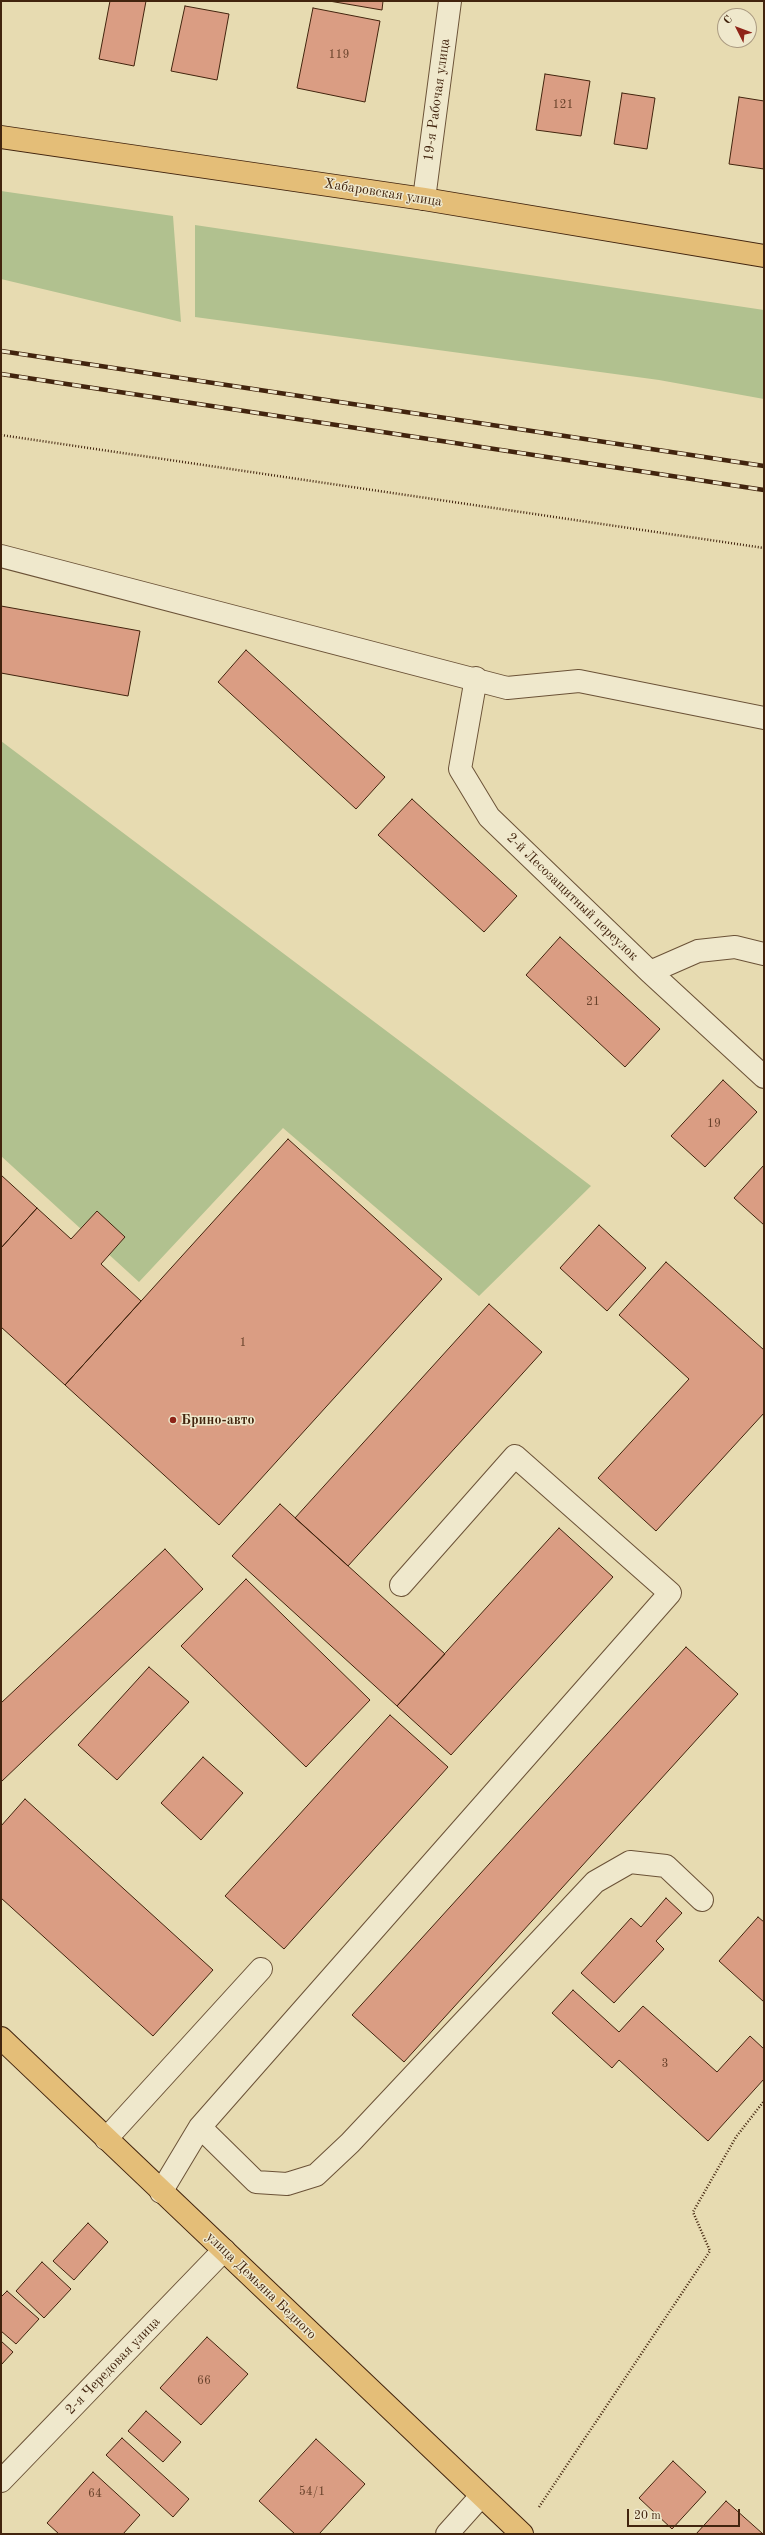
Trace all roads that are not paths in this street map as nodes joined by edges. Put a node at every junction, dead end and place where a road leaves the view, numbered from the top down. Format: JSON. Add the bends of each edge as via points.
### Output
{"nodes":[{"id":1,"x":450,"y":1,"type":"edge"},
{"id":2,"x":1,"y":137,"type":"edge"},
{"id":3,"x":424,"y":199,"type":"junction"},
{"id":4,"x":764,"y":256,"type":"edge"},
{"id":5,"x":1,"y":556,"type":"edge"},
{"id":6,"x":476,"y":678,"type":"junction"},
{"id":7,"x":764,"y":718,"type":"edge"},
{"id":8,"x":764,"y":954,"type":"edge"},
{"id":9,"x":650,"y":972,"type":"junction"},
{"id":10,"x":764,"y":1077,"type":"edge"},
{"id":11,"x":401,"y":1586,"type":"dead end"},
{"id":12,"x":702,"y":1900,"type":"dead end"},
{"id":13,"x":261,"y":1969,"type":"dead end"},
{"id":14,"x":1,"y":2038,"type":"edge"},
{"id":15,"x":200,"y":2127,"type":"junction"},
{"id":16,"x":106,"y":2139,"type":"junction"},
{"id":17,"x":161,"y":2192,"type":"junction"},
{"id":18,"x":224,"y":2250,"type":"junction"},
{"id":19,"x":1,"y":2481,"type":"edge"},
{"id":20,"x":481,"y":2496,"type":"junction"},
{"id":21,"x":447,"y":2534,"type":"edge"},
{"id":22,"x":522,"y":2534,"type":"edge"}],
"edges":[{"from":1,"to":3,"type":"street","name":"19-я Рабочая улица"},
{"from":2,"to":3,"type":"main road","name":"Хабаровская улица"},
{"from":3,"to":4,"type":"main road","name":"Хабаровская улица"},
{"from":5,"to":6,"type":"street"},
{"from":6,"to":7,"type":"street","via":[[507,688],[579,681]]},
{"from":6,"to":9,"type":"street","name":"2-й Лесозащитный переулок","via":[[460,769],[489,817]]},
{"from":8,"to":9,"type":"street","via":[[735,947],[698,951]]},
{"from":9,"to":10,"type":"street","name":"2-й Лесозащитный переулок"},
{"from":11,"to":15,"type":"street","via":[[515,1456],[670,1593]]},
{"from":12,"to":15,"type":"street","via":[[666,1866],[630,1862],[595,1882],[350,2143],[316,2175],[287,2184],[256,2182]]},
{"from":13,"to":16,"type":"street"},
{"from":14,"to":16,"type":"main road","name":"улица Демьяна Бедного"},
{"from":15,"to":17,"type":"street"},
{"from":16,"to":17,"type":"main road","name":"улица Демьяна Бедного"},
{"from":17,"to":18,"type":"main road","name":"улица Демьяна Бедного"},
{"from":18,"to":19,"type":"street","name":"2-я Чередовая улица"},
{"from":18,"to":20,"type":"main road","name":"улица Демьяна Бедного"},
{"from":20,"to":21,"type":"street"},
{"from":20,"to":22,"type":"main road","name":"улица Демьяна Бедного"}]}
